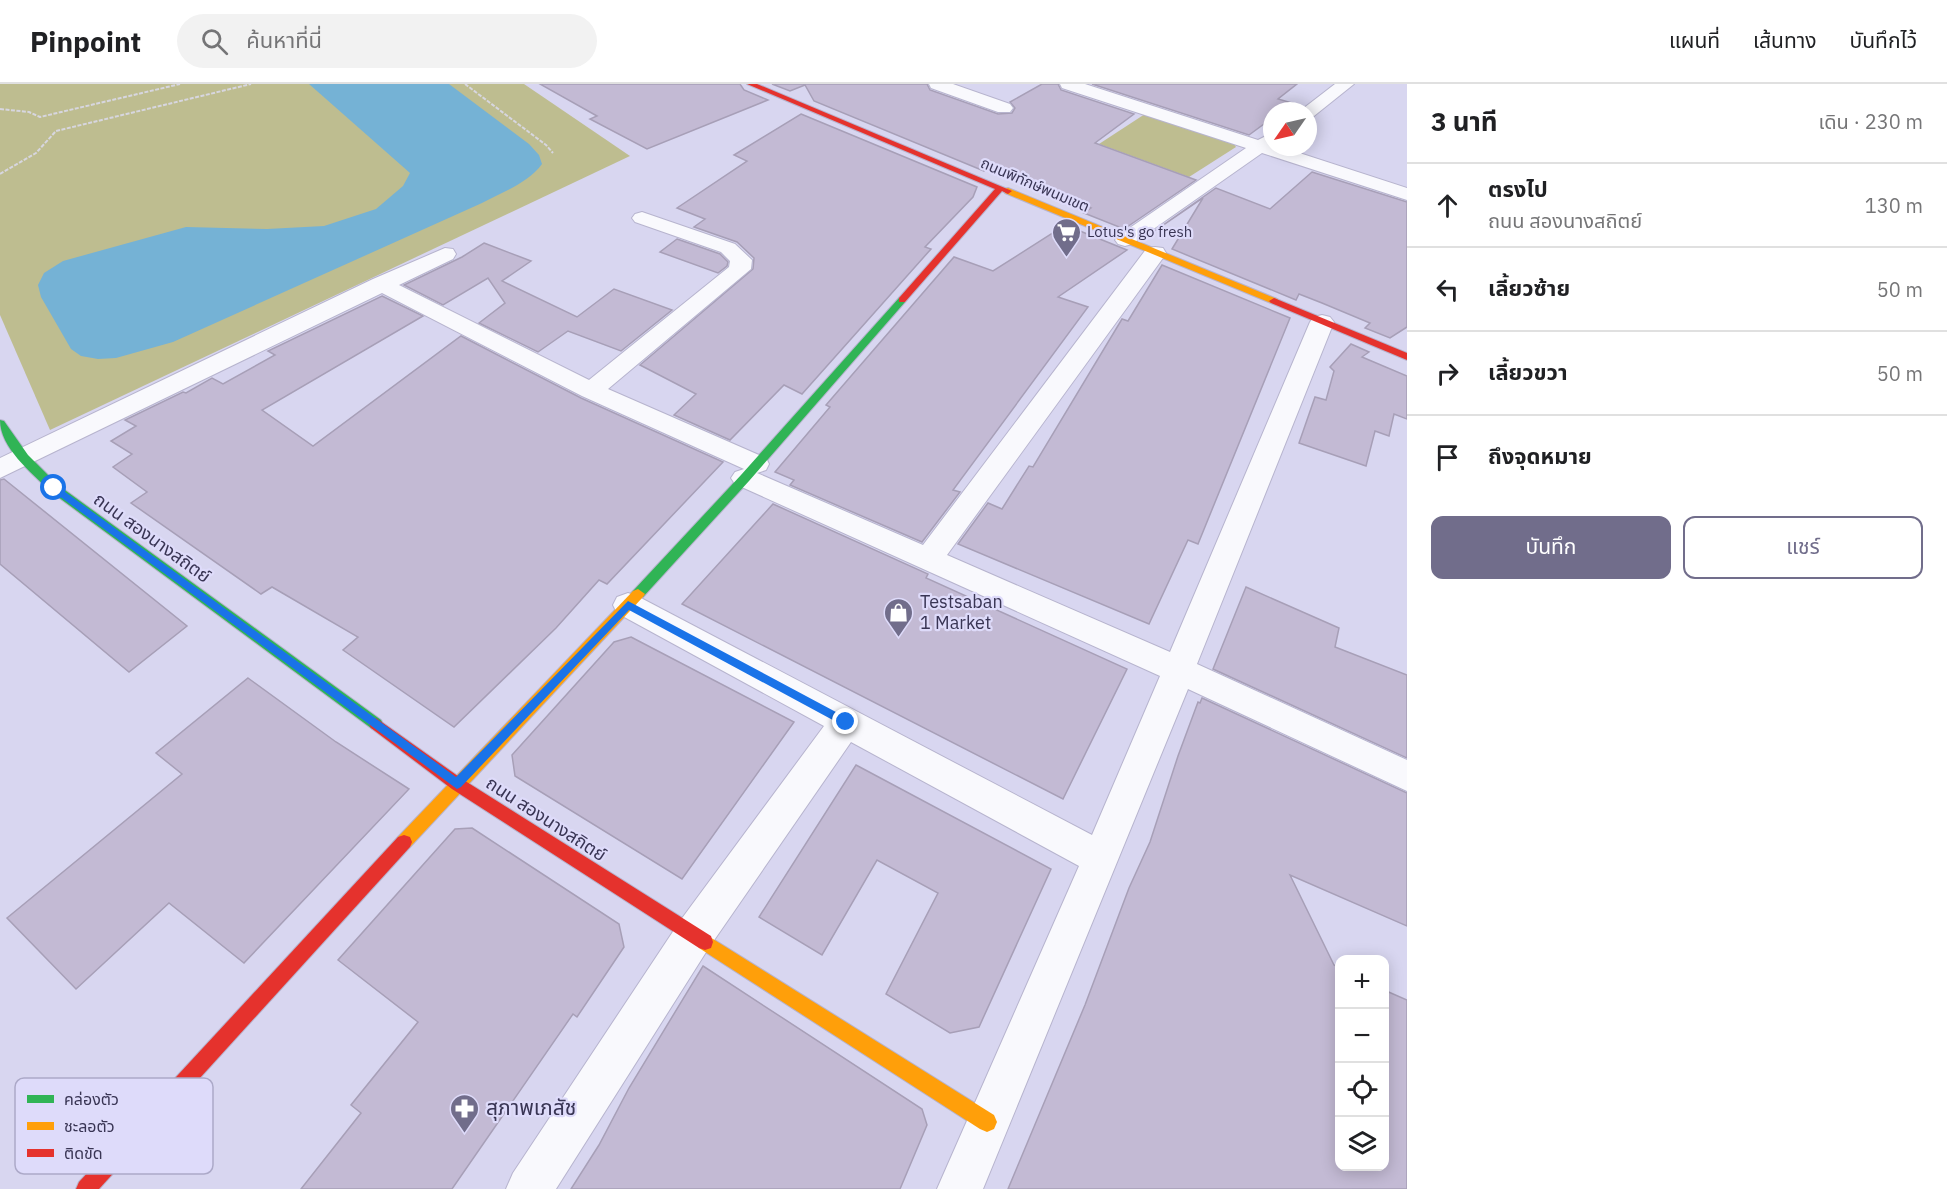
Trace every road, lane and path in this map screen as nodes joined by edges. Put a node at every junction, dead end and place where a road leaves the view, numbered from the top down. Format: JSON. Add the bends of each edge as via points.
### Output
{"nodes":[{"id":1,"x":180,"y":84,"type":"edge"},
{"id":2,"x":251,"y":84,"type":"edge"},
{"id":3,"x":465,"y":84,"type":"edge"},
{"id":4,"x":937,"y":84,"type":"edge"},
{"id":5,"x":1068,"y":84,"type":"edge"},
{"id":6,"x":1346,"y":84,"type":"edge"},
{"id":7,"x":757,"y":85,"type":"edge"},
{"id":8,"x":1317,"y":105,"type":"edge"},
{"id":9,"x":0,"y":108,"type":"edge"},
{"id":10,"x":1004,"y":108,"type":"dead end"},
{"id":11,"x":1263,"y":142,"type":"edge"},
{"id":12,"x":1263,"y":145,"type":"edge"},
{"id":13,"x":553,"y":153,"type":"dead end"},
{"id":14,"x":1302,"y":156,"type":"edge"},
{"id":15,"x":0,"y":174,"type":"edge"},
{"id":16,"x":1000,"y":188,"type":"junction"},
{"id":17,"x":1407,"y":194,"type":"edge"},
{"id":18,"x":642,"y":218,"type":"dead end"},
{"id":19,"x":1125,"y":240,"type":"junction"},
{"id":20,"x":1155,"y":253,"type":"junction"},
{"id":21,"x":445,"y":254,"type":"dead end"},
{"id":22,"x":381,"y":284,"type":"junction"},
{"id":23,"x":1322,"y":322,"type":"junction"},
{"id":24,"x":1407,"y":357,"type":"edge"},
{"id":25,"x":591,"y":391,"type":"junction"},
{"id":26,"x":0,"y":424,"type":"edge"},
{"id":27,"x":24,"y":458,"type":"junction"},
{"id":28,"x":0,"y":469,"type":"edge"},
{"id":29,"x":751,"y":471,"type":"junction"},
{"id":30,"x":928,"y":559,"type":"junction"},
{"id":31,"x":628,"y":605,"type":"junction"},
{"id":32,"x":1179,"y":670,"type":"junction"},
{"id":33,"x":846,"y":722,"type":"junction"},
{"id":34,"x":1407,"y":776,"type":"edge"},
{"id":35,"x":457,"y":784,"type":"junction"},
{"id":36,"x":1101,"y":859,"type":"junction"},
{"id":37,"x":694,"y":935,"type":"junction"},
{"id":38,"x":188,"y":1078,"type":"edge"},
{"id":39,"x":987,"y":1122,"type":"junction"},
{"id":40,"x":100,"y":1174,"type":"edge"},
{"id":41,"x":86,"y":1189,"type":"edge"},
{"id":42,"x":529,"y":1189,"type":"edge"},
{"id":43,"x":960,"y":1189,"type":"edge"}],
"edges":[{"from":1,"to":9,"type":"path","via":[[40,117]]},
{"from":2,"to":15,"type":"path","via":[[56,131],[36,153]]},
{"from":3,"to":13,"type":"path"},
{"from":4,"to":10,"type":"street"},
{"from":5,"to":11,"type":"street"},
{"from":6,"to":8,"type":"street"},
{"from":7,"to":16,"type":"street","name":"ถนนพิทักษ์พนมเขต"},
{"from":12,"to":19,"type":"street"},
{"from":14,"to":17,"type":"street"},
{"from":16,"to":19,"type":"street","name":"ถนนพิทักษ์พนมเขต"},
{"from":16,"to":29,"type":"street"},
{"from":18,"to":25,"type":"street","via":[[728,248],[741,260],[740,269]]},
{"from":19,"to":20,"type":"street","name":"ถนนพิทักษ์พนมเขต"},
{"from":20,"to":23,"type":"street","name":"ถนนพิทักษ์พนมเขต"},
{"from":20,"to":30,"type":"street"},
{"from":21,"to":22,"type":"street"},
{"from":22,"to":25,"type":"street"},
{"from":22,"to":27,"type":"street"},
{"from":23,"to":24,"type":"street","name":"ถนนพิทักษ์พนมเขต"},
{"from":23,"to":32,"type":"street"},
{"from":25,"to":29,"type":"street"},
{"from":26,"to":27,"type":"street","name":"ถนน สองนางสถิตย์"},
{"from":27,"to":28,"type":"street"},
{"from":27,"to":35,"type":"street","name":"ถนน สองนางสถิตย์","via":[[54,488]]},
{"from":29,"to":30,"type":"street"},
{"from":29,"to":31,"type":"street"},
{"from":30,"to":32,"type":"street"},
{"from":31,"to":33,"type":"street"},
{"from":31,"to":35,"type":"street"},
{"from":32,"to":34,"type":"street"},
{"from":32,"to":36,"type":"street"},
{"from":33,"to":36,"type":"street"},
{"from":33,"to":37,"type":"street"},
{"from":35,"to":37,"type":"street","name":"ถนน สองนางสถิตย์"},
{"from":35,"to":38,"type":"street"},
{"from":36,"to":39,"type":"street"},
{"from":37,"to":39,"type":"street","name":"ถนน สองนางสถิตย์"},
{"from":37,"to":42,"type":"street"},
{"from":39,"to":43,"type":"street"},
{"from":40,"to":41,"type":"street"}]}
